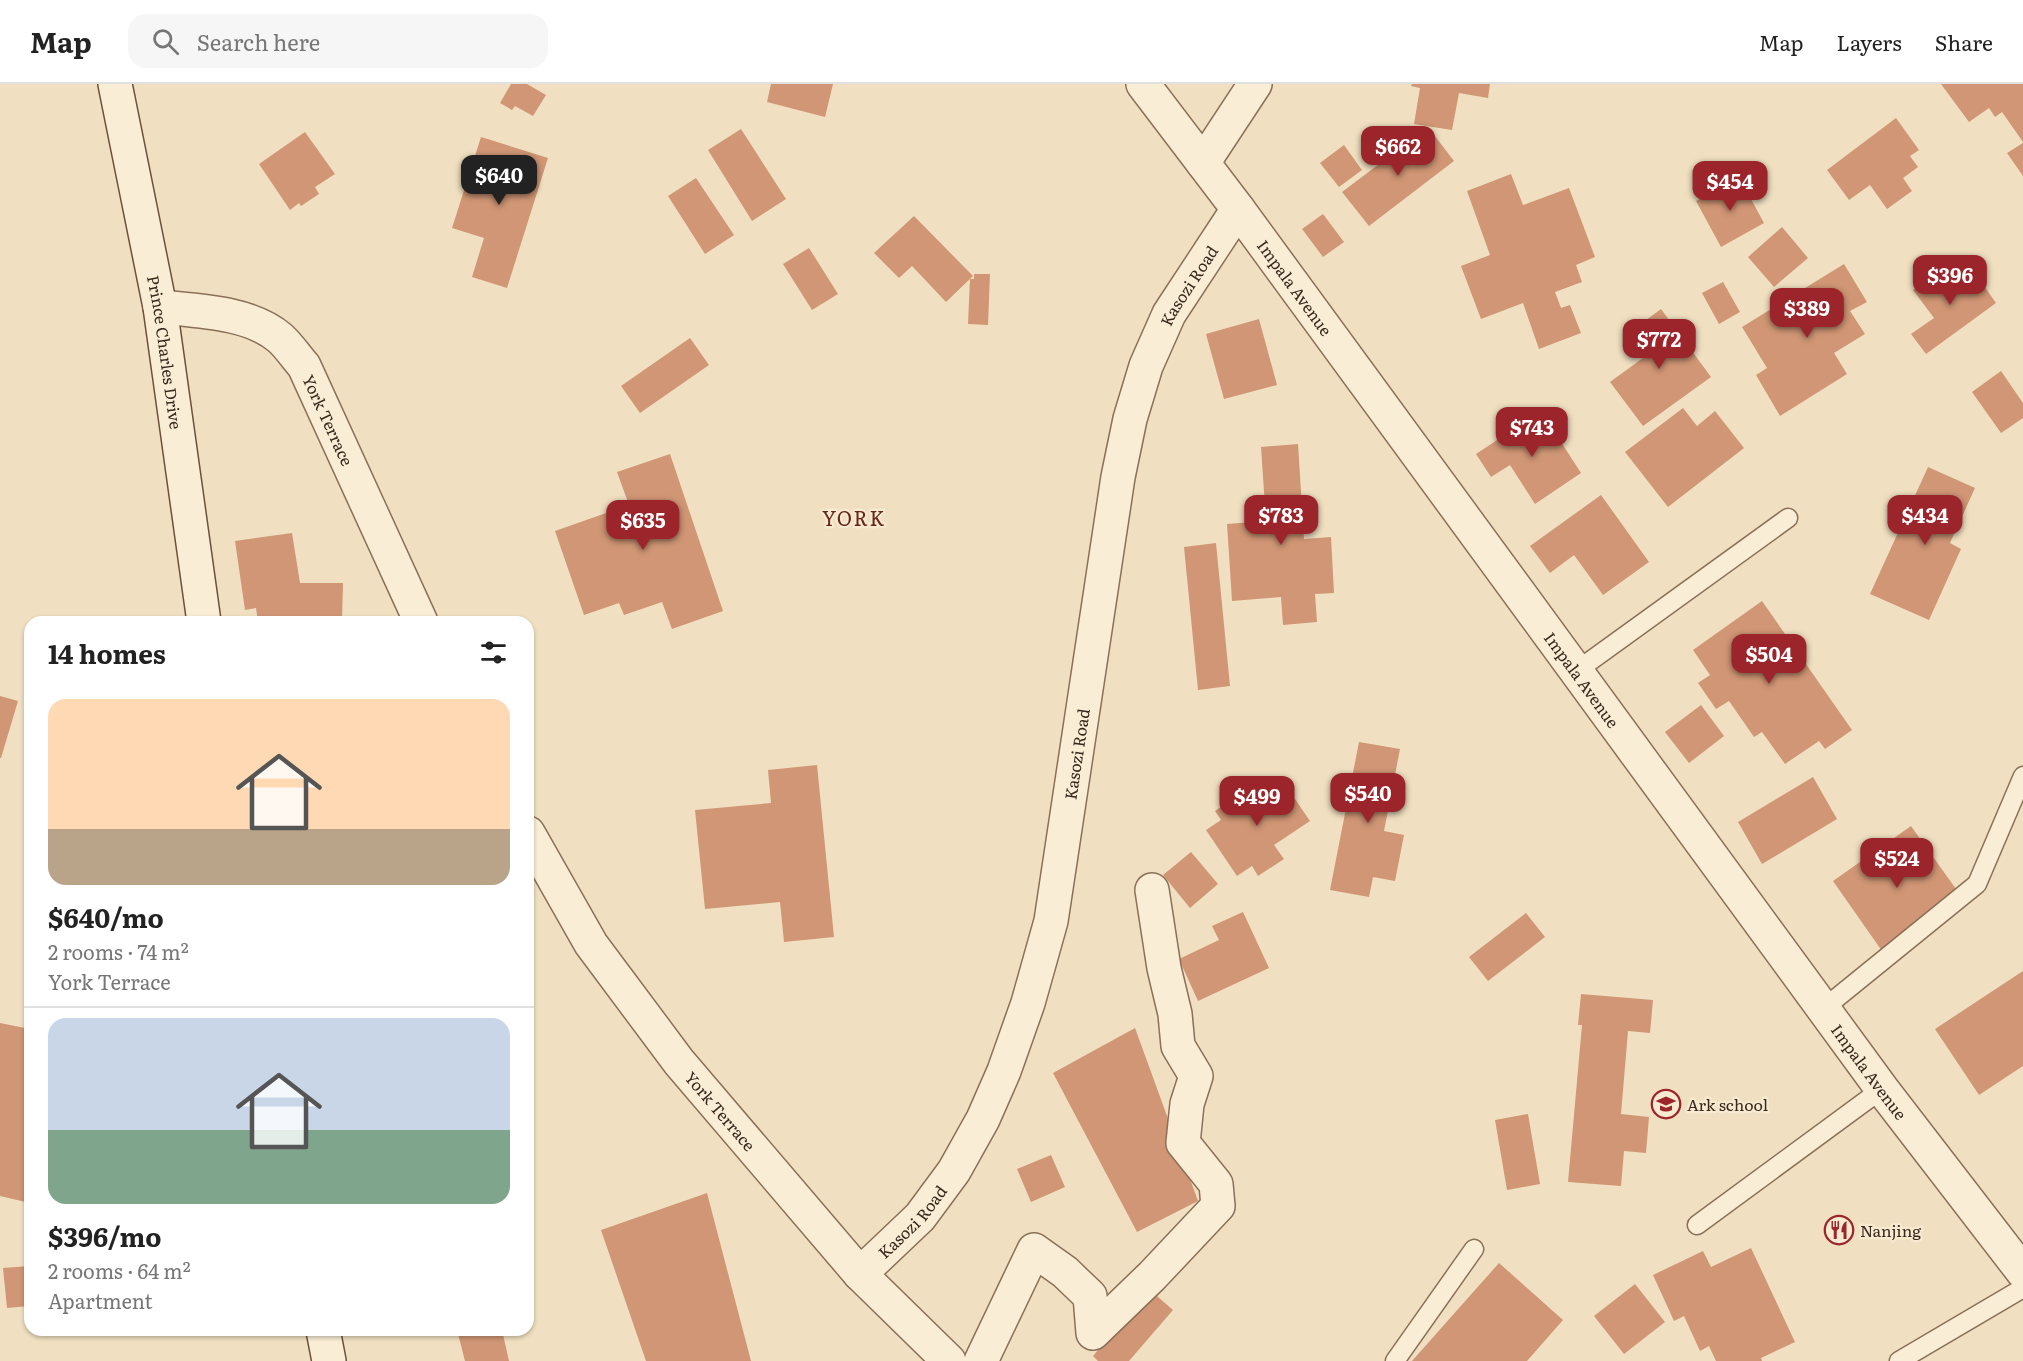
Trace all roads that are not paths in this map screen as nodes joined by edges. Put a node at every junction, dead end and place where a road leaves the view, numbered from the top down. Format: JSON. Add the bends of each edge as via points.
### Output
{"nodes":[{"id":1,"x":115,"y":84,"type":"edge"},
{"id":2,"x":1143,"y":84,"type":"edge"},
{"id":3,"x":1255,"y":84,"type":"edge"},
{"id":4,"x":1203,"y":163,"type":"junction"},
{"id":5,"x":1238,"y":209,"type":"junction"},
{"id":6,"x":160,"y":307,"type":"junction"},
{"id":7,"x":1788,"y":518,"type":"dead end"},
{"id":8,"x":203,"y":616,"type":"edge"},
{"id":9,"x":418,"y":616,"type":"edge"},
{"id":10,"x":1575,"y":672,"type":"junction"},
{"id":11,"x":2023,"y":776,"type":"edge"},
{"id":12,"x":534,"y":844,"type":"edge"},
{"id":13,"x":1152,"y":890,"type":"dead end"},
{"id":14,"x":1823,"y":1009,"type":"junction"},
{"id":15,"x":1882,"y":1089,"type":"junction"},
{"id":16,"x":1697,"y":1225,"type":"dead end"},
{"id":17,"x":1473,"y":1249,"type":"dead end"},
{"id":18,"x":2023,"y":1272,"type":"edge"},
{"id":19,"x":860,"y":1274,"type":"junction"},
{"id":20,"x":2023,"y":1288,"type":"edge"},
{"id":21,"x":324,"y":1336,"type":"edge"},
{"id":22,"x":329,"y":1361,"type":"edge"},
{"id":23,"x":949,"y":1361,"type":"edge"},
{"id":24,"x":981,"y":1361,"type":"edge"},
{"id":25,"x":1395,"y":1361,"type":"edge"},
{"id":26,"x":1899,"y":1361,"type":"edge"}],
"edges":[{"from":1,"to":6,"type":"street","name":"Prince Charles Drive"},
{"from":2,"to":4,"type":"street","name":"Impala Avenue"},
{"from":3,"to":4,"type":"street"},
{"from":4,"to":5,"type":"street","name":"Impala Avenue"},
{"from":5,"to":10,"type":"street","name":"Impala Avenue"},
{"from":5,"to":19,"type":"street","name":"Kasozi Road","via":[[1169,314],[1146,366],[1130,419],[1051,921],[1004,1071],[954,1171],[920,1216]]},
{"from":6,"to":8,"type":"street","name":"Prince Charles Drive"},
{"from":6,"to":9,"type":"street","name":"York Terrace","via":[[228,315],[254,324],[279,337],[304,366]]},
{"from":7,"to":10,"type":"lane"},
{"from":10,"to":14,"type":"street","name":"Impala Avenue"},
{"from":11,"to":14,"type":"lane","via":[[1977,884]]},
{"from":12,"to":19,"type":"street","name":"York Terrace","via":[[591,944],[679,1062]]},
{"from":13,"to":24,"type":"street","via":[[1178,1046],[1196,1076],[1187,1104],[1183,1143],[1216,1184],[1218,1206],[1093,1333],[1090,1296],[1034,1250]]},
{"from":14,"to":15,"type":"street","name":"Impala Avenue"},
{"from":15,"to":16,"type":"lane"},
{"from":15,"to":18,"type":"street","name":"Impala Avenue"},
{"from":17,"to":25,"type":"lane"},
{"from":19,"to":23,"type":"street","name":"York Terrace"},
{"from":20,"to":26,"type":"lane"},
{"from":21,"to":22,"type":"street"}]}
